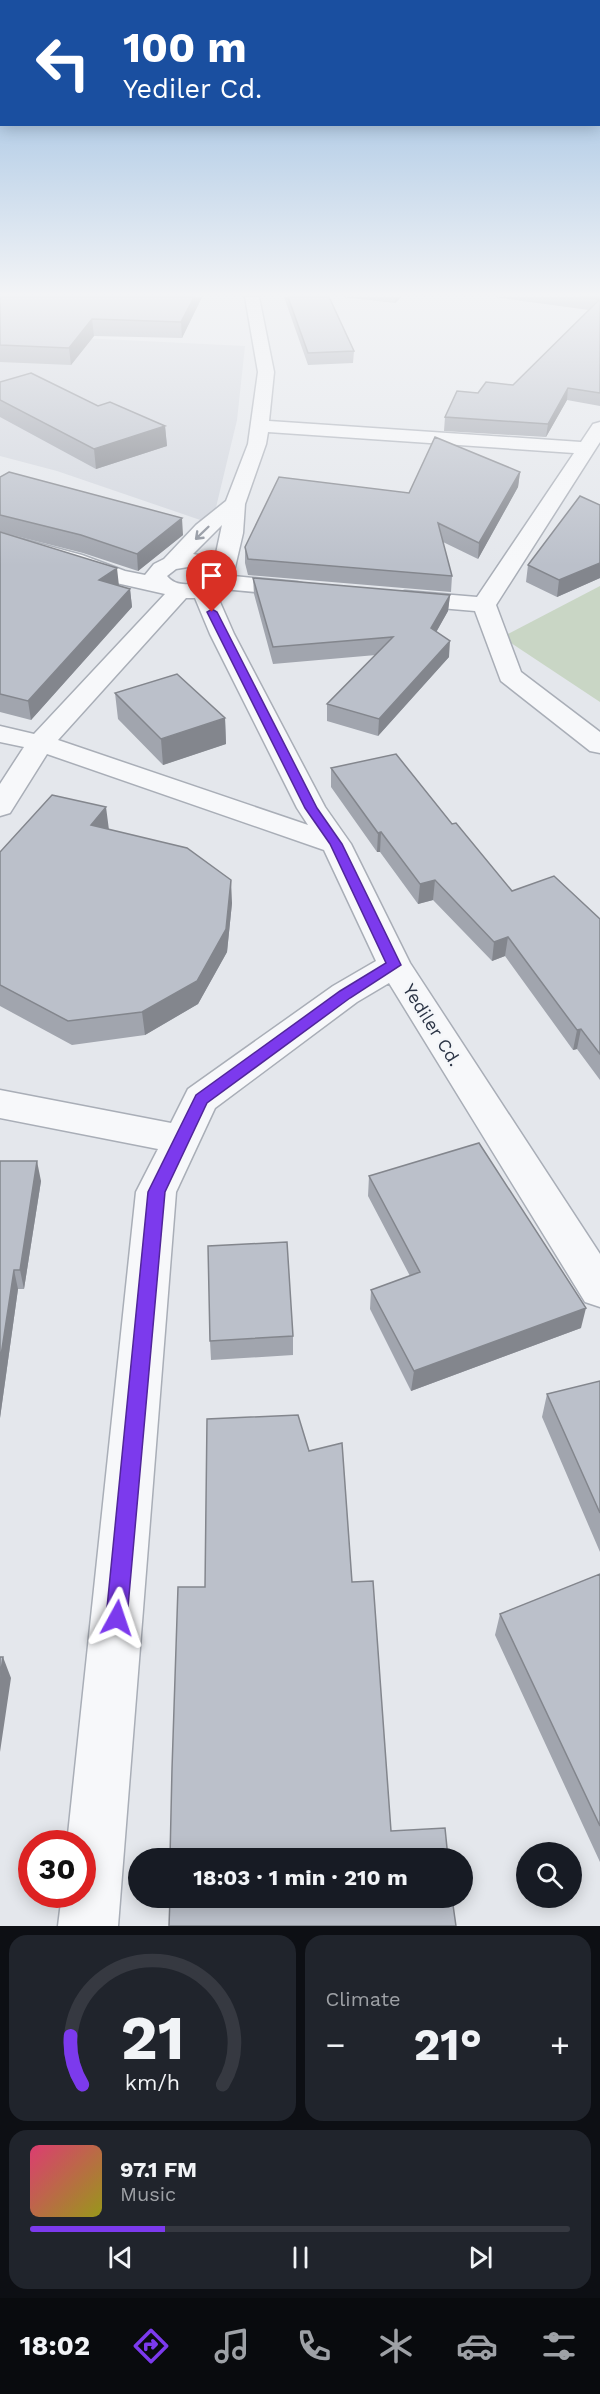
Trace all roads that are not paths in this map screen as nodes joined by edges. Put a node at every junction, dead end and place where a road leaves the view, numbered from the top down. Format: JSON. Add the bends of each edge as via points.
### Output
{"nodes":[{"id":1,"x":264,"y":387,"type":"edge"},
{"id":2,"x":259,"y":426,"type":"junction"},
{"id":3,"x":600,"y":428,"type":"edge"},
{"id":4,"x":586,"y":448,"type":"junction"},
{"id":5,"x":235,"y":504,"type":"junction"},
{"id":6,"x":0,"y":539,"type":"edge"},
{"id":7,"x":189,"y":579,"type":"junction"},
{"id":8,"x":323,"y":591,"type":"edge"},
{"id":9,"x":381,"y":596,"type":"edge"},
{"id":10,"x":484,"y":605,"type":"junction"},
{"id":11,"x":0,"y":735,"type":"edge"},
{"id":12,"x":40,"y":743,"type":"junction"},
{"id":13,"x":600,"y":745,"type":"edge"},
{"id":14,"x":0,"y":807,"type":"edge"},
{"id":15,"x":336,"y":844,"type":"junction"},
{"id":16,"x":394,"y":965,"type":"junction"},
{"id":17,"x":0,"y":1104,"type":"edge"},
{"id":18,"x":182,"y":1140,"type":"junction"},
{"id":19,"x":600,"y":1290,"type":"edge"},
{"id":20,"x":88,"y":1926,"type":"edge"}],
"edges":[{"from":1,"to":2,"type":"street"},
{"from":2,"to":4,"type":"street"},
{"from":2,"to":5,"type":"street"},
{"from":3,"to":4,"type":"street"},
{"from":4,"to":10,"type":"street"},
{"from":5,"to":7,"type":"street","one_way":true,"via":[[204,530]]},
{"from":5,"to":7,"type":"street","via":[[232,533]]},
{"from":6,"to":7,"type":"street","via":[[120,578]]},
{"from":7,"to":8,"type":"street"},
{"from":7,"to":12,"type":"street"},
{"from":7,"to":15,"type":"street","name":"Yediler Cd.","via":[[222,634],[311,808]]},
{"from":9,"to":10,"type":"street"},
{"from":10,"to":13,"type":"street","via":[[510,676]]},
{"from":11,"to":12,"type":"street"},
{"from":12,"to":14,"type":"street"},
{"from":12,"to":15,"type":"street"},
{"from":15,"to":16,"type":"street","name":"Yediler Cd."},
{"from":16,"to":18,"type":"street","via":[[345,994],[201,1099]]},
{"from":16,"to":19,"type":"street","name":"Yediler Cd."},
{"from":17,"to":18,"type":"street"},
{"from":18,"to":20,"type":"street","via":[[156,1192]]}]}
